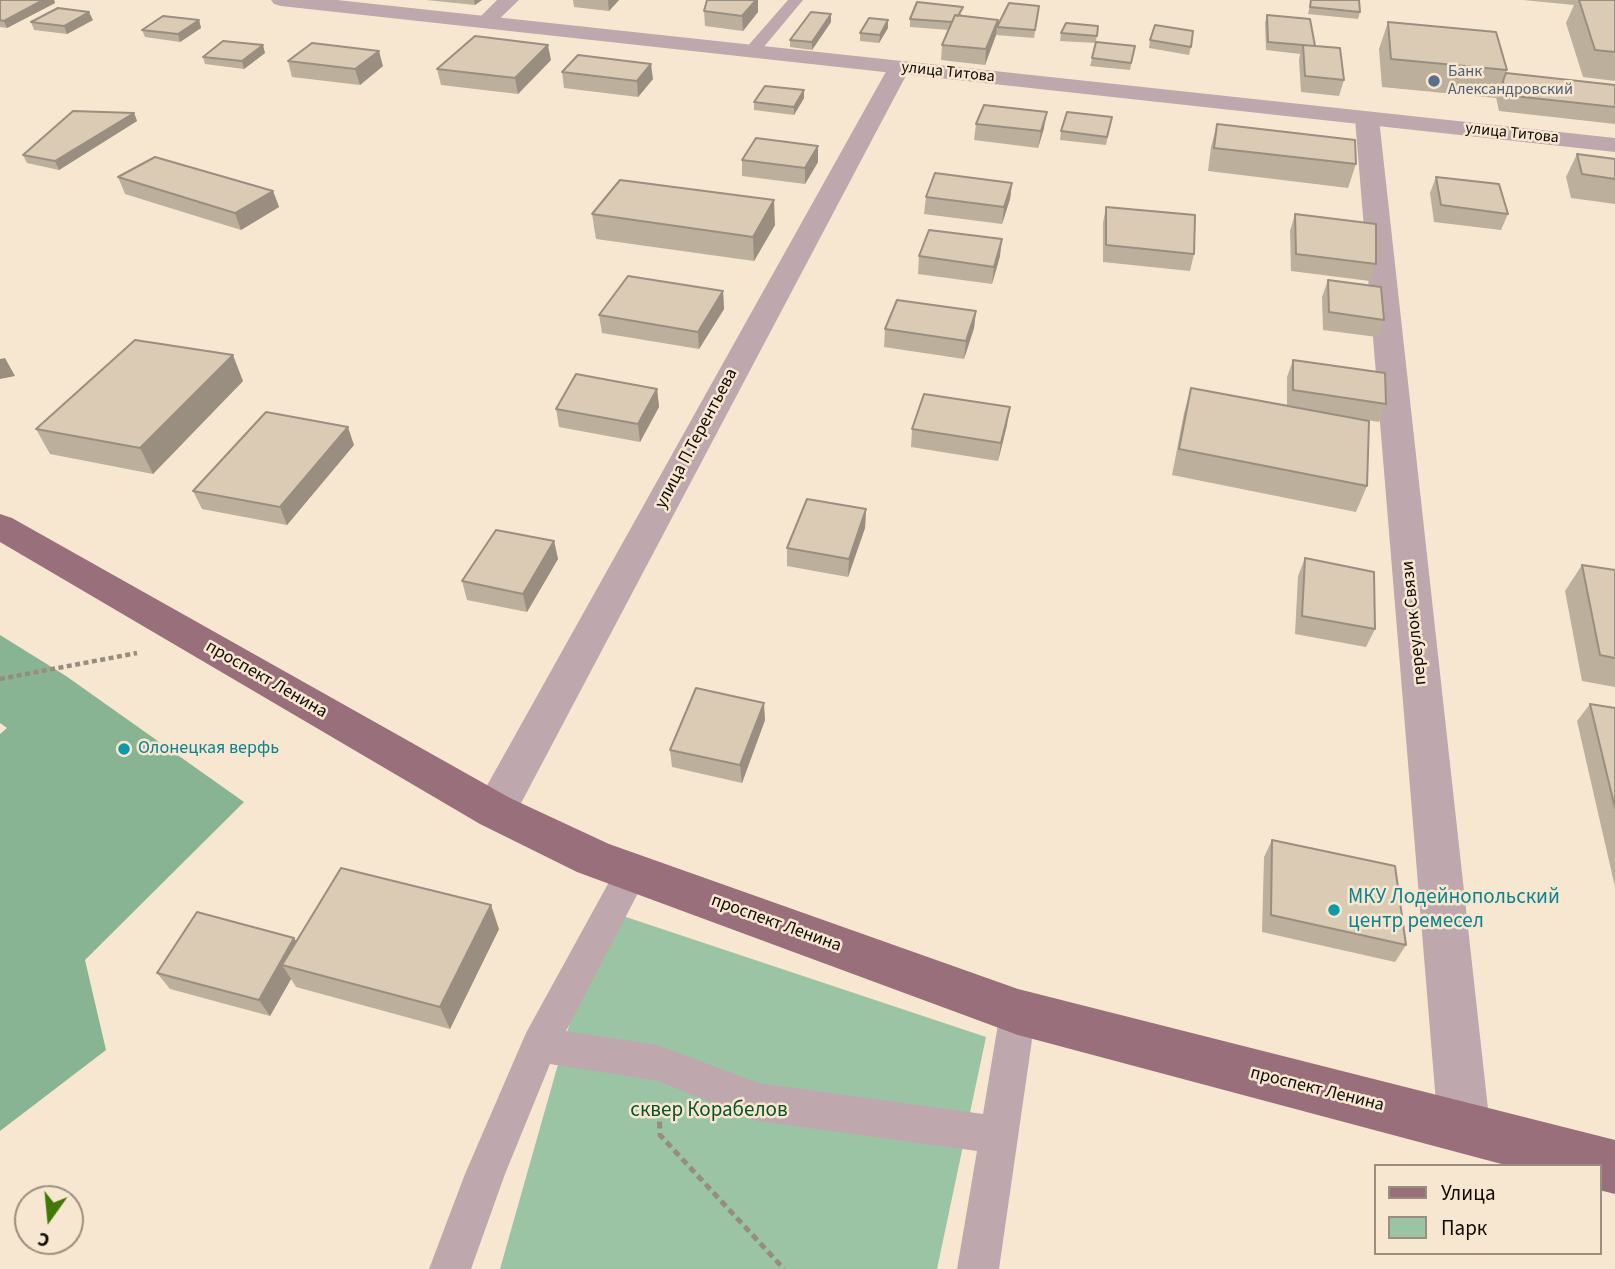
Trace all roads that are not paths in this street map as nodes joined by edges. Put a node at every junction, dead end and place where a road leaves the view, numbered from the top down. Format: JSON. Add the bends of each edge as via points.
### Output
{"nodes":[{"id":1,"x":281,"y":0,"type":"edge"},
{"id":2,"x":509,"y":0,"type":"edge"},
{"id":3,"x":796,"y":0,"type":"edge"},
{"id":4,"x":486,"y":21,"type":"junction"},
{"id":5,"x":752,"y":51,"type":"junction"},
{"id":6,"x":899,"y":68,"type":"junction"},
{"id":7,"x":1367,"y":119,"type":"junction"},
{"id":8,"x":1615,"y":145,"type":"edge"},
{"id":9,"x":0,"y":526,"type":"edge"},
{"id":10,"x":495,"y":811,"type":"junction"},
{"id":11,"x":632,"y":872,"type":"junction"},
{"id":12,"x":1018,"y":1012,"type":"junction"},
{"id":13,"x":539,"y":1045,"type":"junction"},
{"id":14,"x":1464,"y":1127,"type":"junction"},
{"id":15,"x":998,"y":1135,"type":"junction"},
{"id":16,"x":1615,"y":1167,"type":"edge"},
{"id":17,"x":450,"y":1269,"type":"edge"},
{"id":18,"x":978,"y":1269,"type":"edge"}],
"edges":[{"from":1,"to":4,"type":"street","name":"улица Титова"},
{"from":2,"to":4,"type":"street"},
{"from":3,"to":5,"type":"lane"},
{"from":4,"to":5,"type":"street","name":"улица Титова"},
{"from":5,"to":6,"type":"street","name":"улица Титова"},
{"from":6,"to":7,"type":"street","name":"улица Титова"},
{"from":6,"to":10,"type":"street","name":"улица П.Терентьева"},
{"from":7,"to":8,"type":"street","name":"улица Титова"},
{"from":7,"to":14,"type":"street","name":"переулок Связи"},
{"from":9,"to":10,"type":"main road","name":"проспект Ленина"},
{"from":10,"to":11,"type":"main road","name":"проспект Ленина"},
{"from":11,"to":12,"type":"main road","name":"проспект Ленина"},
{"from":11,"to":13,"type":"lane"},
{"from":12,"to":14,"type":"main road","name":"проспект Ленина"},
{"from":12,"to":15,"type":"lane"},
{"from":13,"to":15,"type":"lane","via":[[658,1063],[758,1102]]},
{"from":13,"to":17,"type":"lane"},
{"from":14,"to":16,"type":"main road","name":"проспект Ленина"},
{"from":15,"to":18,"type":"lane"}]}
